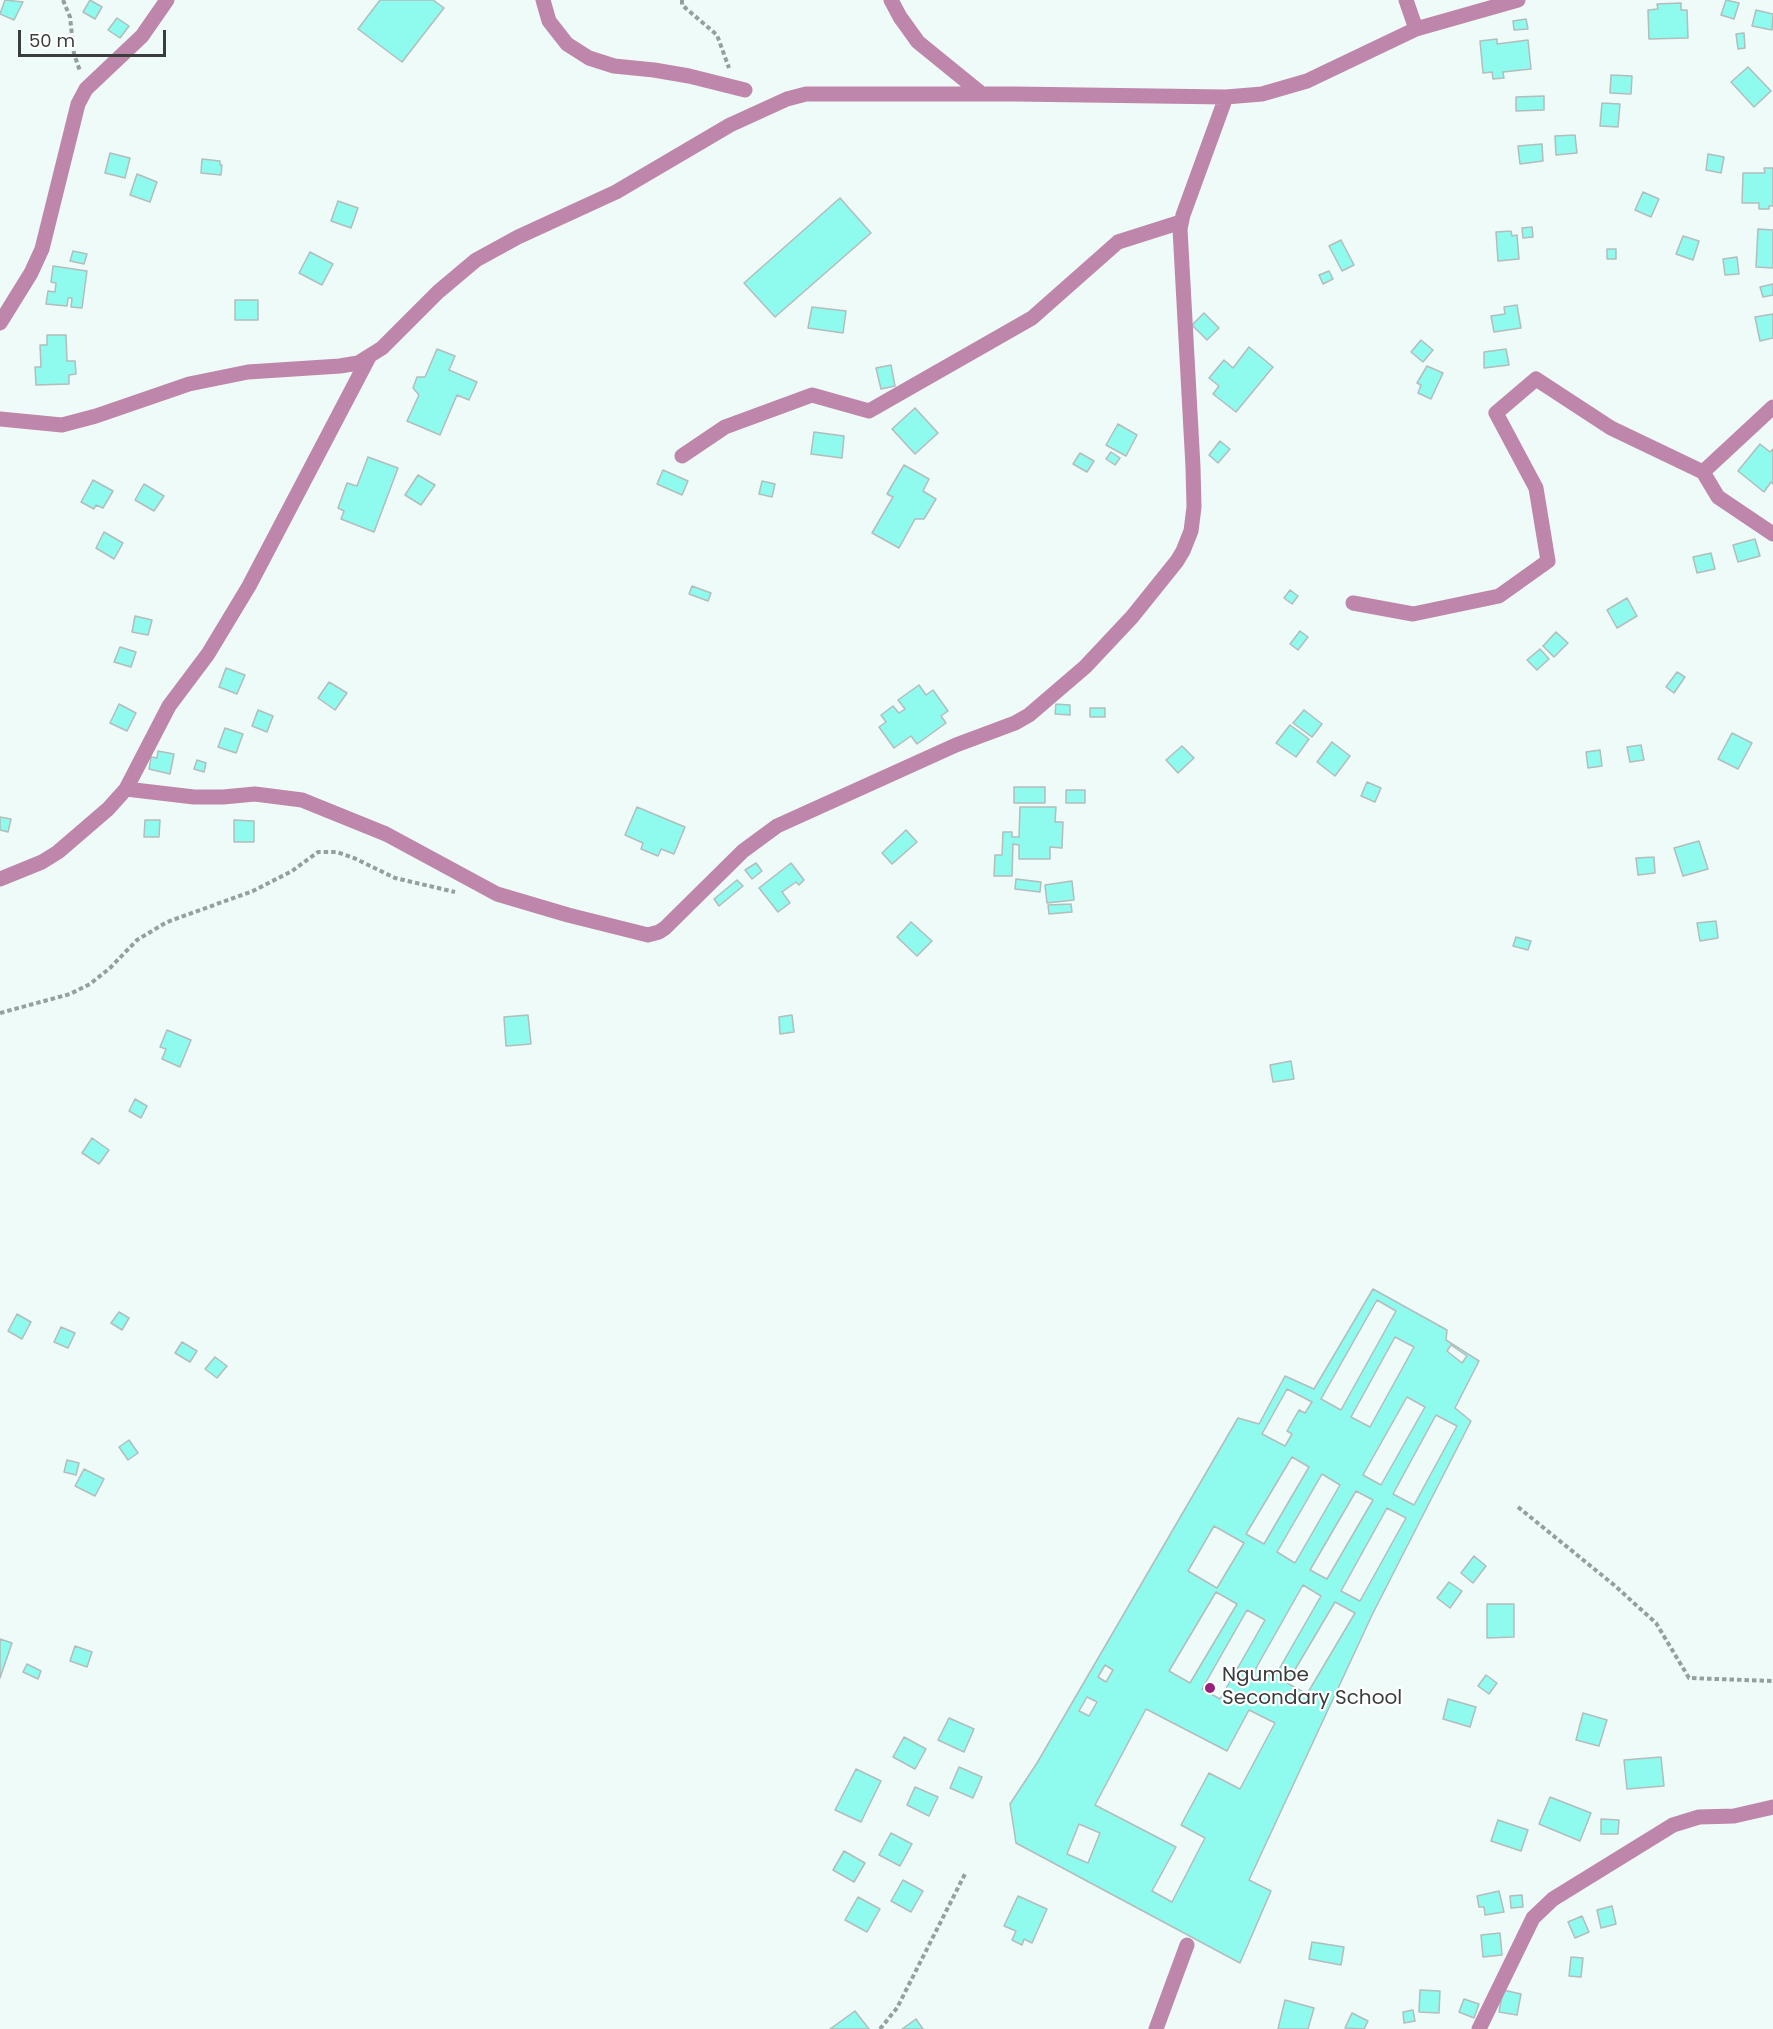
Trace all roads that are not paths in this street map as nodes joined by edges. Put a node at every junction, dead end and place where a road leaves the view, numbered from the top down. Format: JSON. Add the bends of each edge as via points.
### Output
{"nodes":[{"id":1,"x":167,"y":0,"type":"edge"},
{"id":2,"x":543,"y":0,"type":"edge"},
{"id":3,"x":891,"y":0,"type":"edge"},
{"id":4,"x":1406,"y":0,"type":"edge"},
{"id":5,"x":1518,"y":0,"type":"edge"},
{"id":6,"x":1416,"y":29,"type":"junction"},
{"id":7,"x":746,"y":90,"type":"road end"},
{"id":8,"x":981,"y":94,"type":"junction"},
{"id":9,"x":1226,"y":97,"type":"junction"},
{"id":10,"x":1181,"y":222,"type":"junction"},
{"id":11,"x":0,"y":323,"type":"edge"},
{"id":12,"x":369,"y":357,"type":"junction"},
{"id":13,"x":1773,"y":407,"type":"edge"},
{"id":14,"x":0,"y":419,"type":"edge"},
{"id":15,"x":682,"y":456,"type":"dead end"},
{"id":16,"x":1703,"y":472,"type":"junction"},
{"id":17,"x":1773,"y":534,"type":"edge"},
{"id":18,"x":1353,"y":603,"type":"dead end"},
{"id":19,"x":126,"y":789,"type":"junction"},
{"id":20,"x":0,"y":879,"type":"edge"},
{"id":21,"x":1773,"y":1807,"type":"edge"},
{"id":22,"x":1187,"y":1945,"type":"dead end"},
{"id":23,"x":1156,"y":2029,"type":"edge"},
{"id":24,"x":1479,"y":2029,"type":"edge"}],
"edges":[{"from":1,"to":11,"type":"street","via":[[142,36],[86,89],[78,104],[42,249]]},
{"from":2,"to":7,"type":"street","via":[[549,21],[567,44],[589,58]]},
{"from":3,"to":8,"type":"street","via":[[918,42]]},
{"from":4,"to":6,"type":"street"},
{"from":5,"to":6,"type":"street"},
{"from":6,"to":9,"type":"street","via":[[1307,81],[1262,94]]},
{"from":8,"to":9,"type":"street"},
{"from":8,"to":12,"type":"street","via":[[806,94],[766,107],[616,192],[476,260]]},
{"from":9,"to":10,"type":"street"},
{"from":10,"to":15,"type":"street","via":[[1118,242],[1032,318],[869,411],[812,395],[725,427]]},
{"from":10,"to":19,"type":"street","via":[[1194,507],[1191,531],[1177,561],[1093,658],[1029,715],[777,826],[743,851],[659,932],[632,932],[497,894],[396,839],[302,801],[255,794],[194,797]]},
{"from":12,"to":14,"type":"street","via":[[340,366],[248,372],[189,384],[78,422]]},
{"from":12,"to":19,"type":"street","via":[[249,586],[202,663],[169,705]]},
{"from":13,"to":16,"type":"street"},
{"from":16,"to":17,"type":"street","via":[[1718,497]]},
{"from":16,"to":18,"type":"street","via":[[1611,428],[1536,379],[1496,413],[1536,488],[1548,561],[1499,596],[1413,614]]},
{"from":19,"to":20,"type":"street","via":[[57,852]]},
{"from":21,"to":24,"type":"street","via":[[1734,1816],[1699,1817],[1674,1825],[1553,1899],[1533,1918]]},
{"from":22,"to":23,"type":"street"}]}
